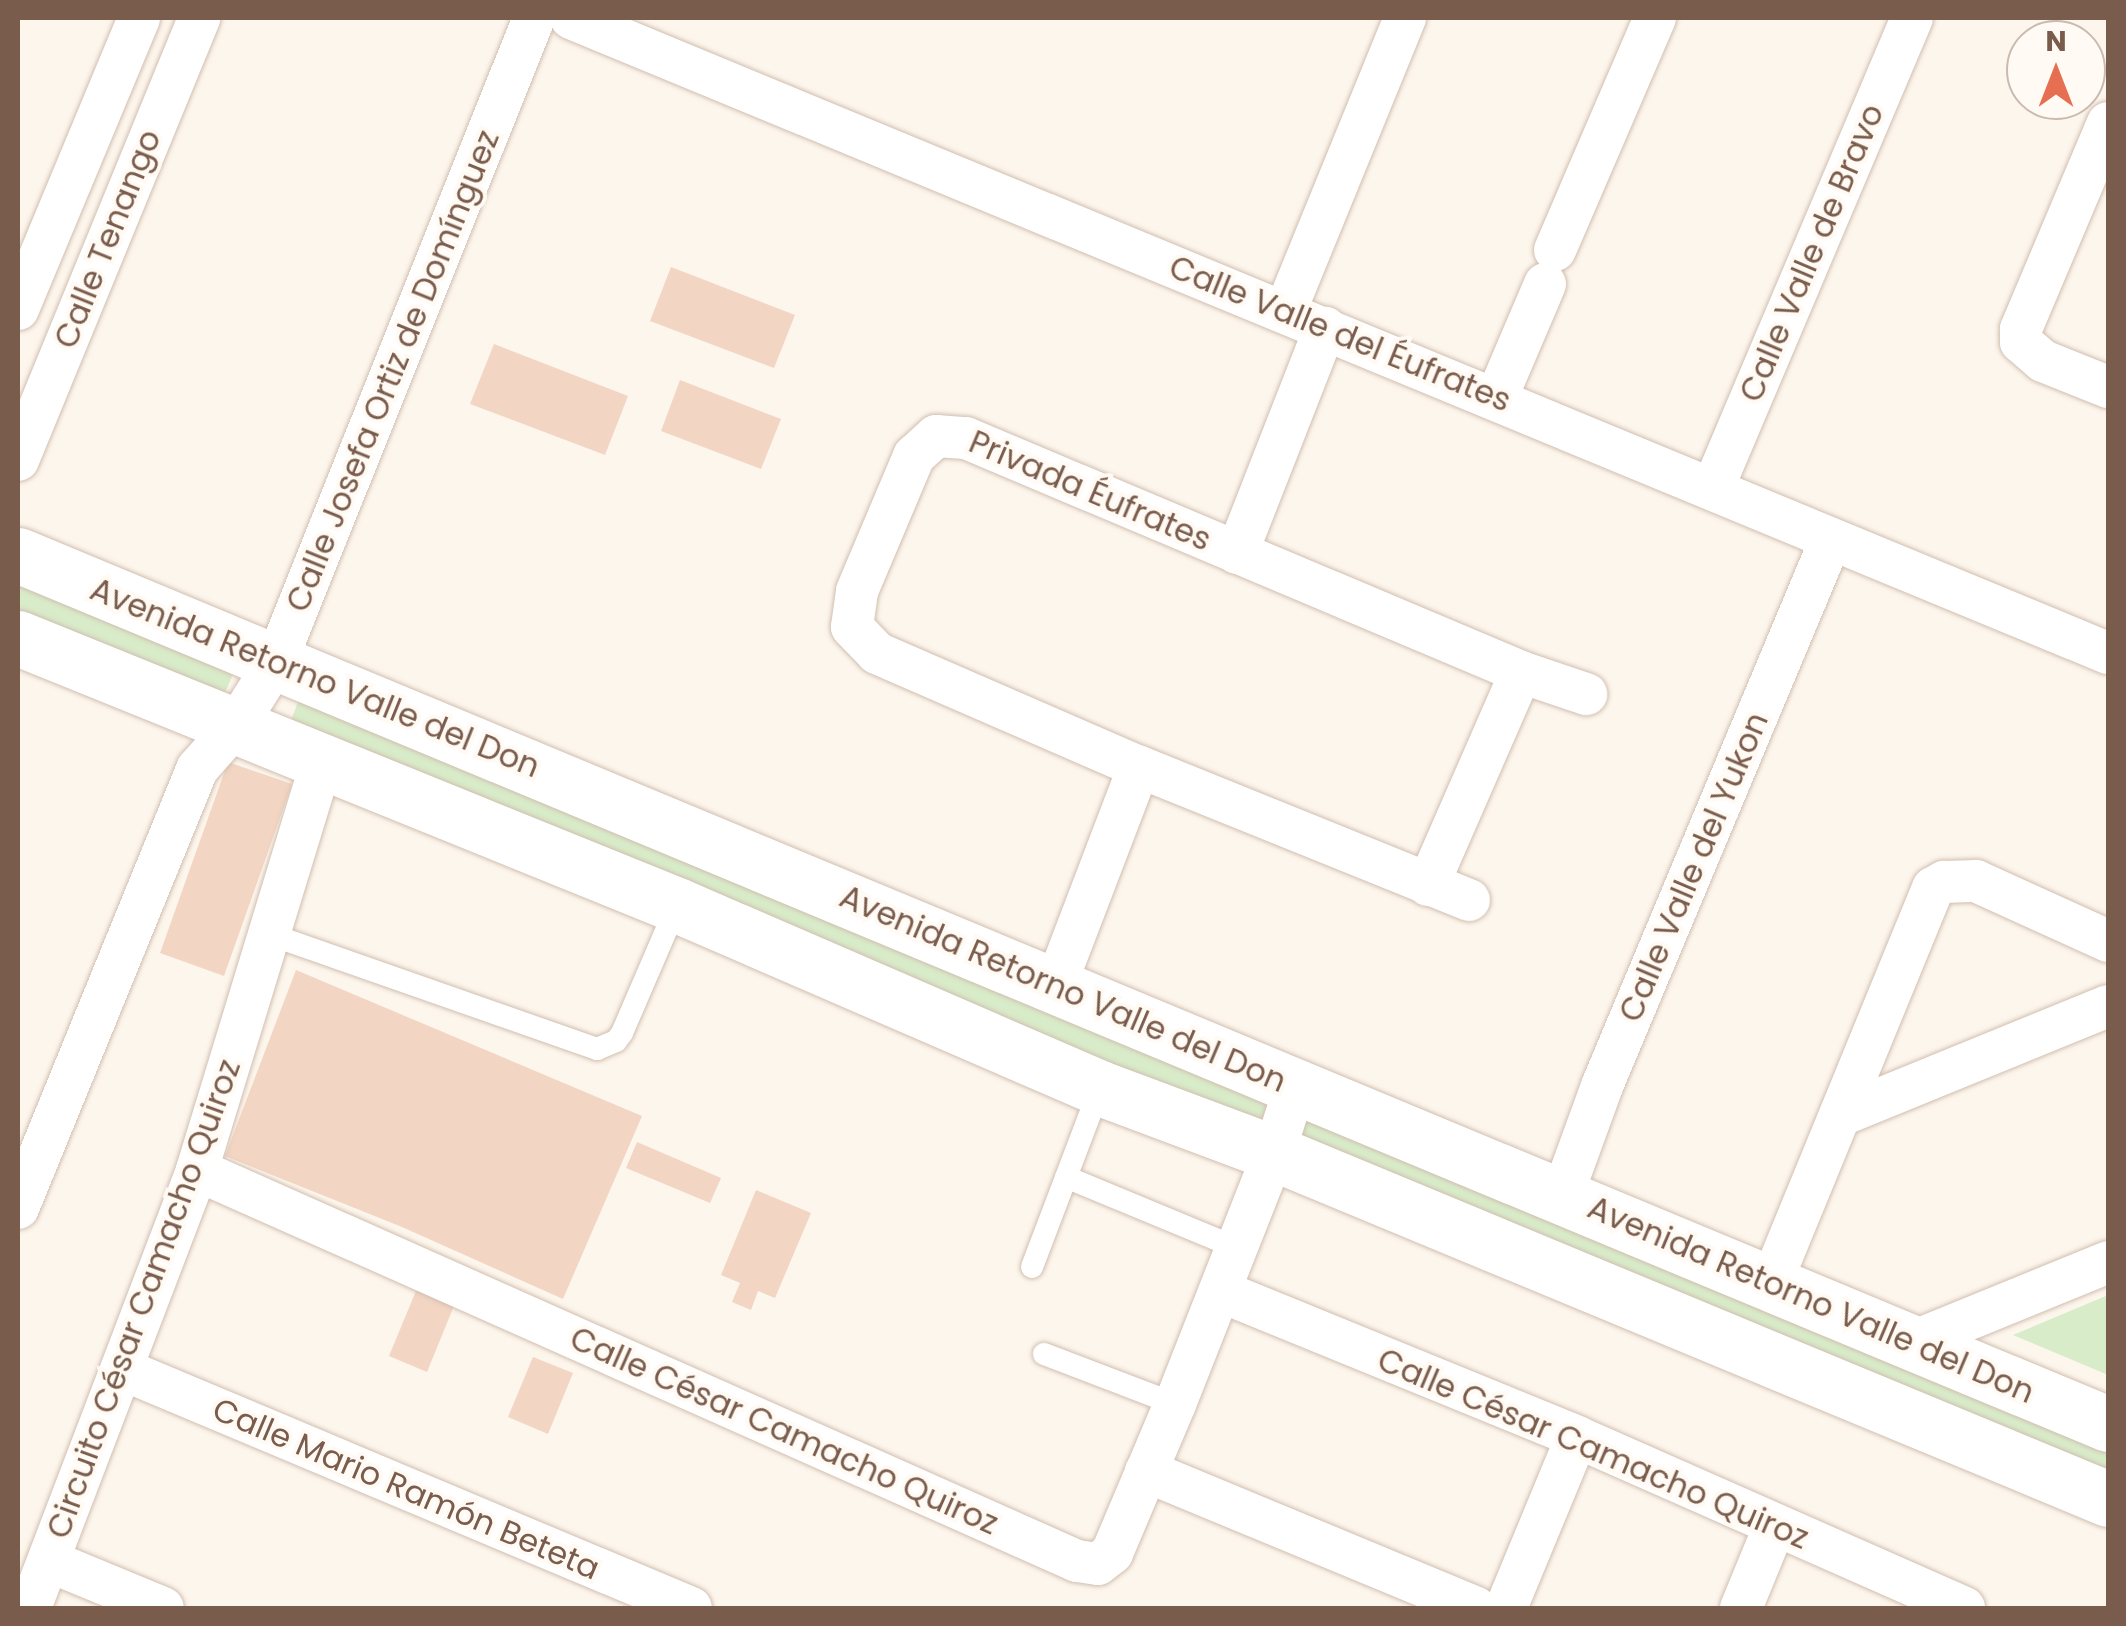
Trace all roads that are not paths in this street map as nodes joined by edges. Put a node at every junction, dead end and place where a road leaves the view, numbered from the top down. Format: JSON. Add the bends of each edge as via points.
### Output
{"nodes":[{"id":1,"x":140,"y":18,"type":"edge"},
{"id":2,"x":199,"y":18,"type":"edge"},
{"id":3,"x":534,"y":18,"type":"edge"},
{"id":4,"x":571,"y":18,"type":"edge"},
{"id":5,"x":1405,"y":18,"type":"edge"},
{"id":6,"x":1655,"y":18,"type":"edge"},
{"id":7,"x":1912,"y":18,"type":"edge"},
{"id":8,"x":2108,"y":123,"type":"edge"},
{"id":9,"x":18,"y":309,"type":"edge"},
{"id":10,"x":1285,"y":312,"type":"junction"},
{"id":11,"x":1325,"y":328,"type":"junction"},
{"id":12,"x":2108,"y":387,"type":"edge"},
{"id":13,"x":1496,"y":399,"type":"junction"},
{"id":14,"x":18,"y":460,"type":"edge"},
{"id":15,"x":1713,"y":488,"type":"junction"},
{"id":16,"x":1831,"y":539,"type":"junction"},
{"id":17,"x":1238,"y":552,"type":"junction"},
{"id":18,"x":18,"y":555,"type":"edge"},
{"id":19,"x":18,"y":638,"type":"edge"},
{"id":20,"x":2108,"y":653,"type":"edge"},
{"id":21,"x":276,"y":662,"type":"junction"},
{"id":22,"x":1520,"y":672,"type":"junction"},
{"id":23,"x":1586,"y":694,"type":"dead end"},
{"id":24,"x":238,"y":724,"type":"junction"},
{"id":25,"x":324,"y":759,"type":"junction"},
{"id":26,"x":1139,"y":767,"type":"junction"},
{"id":27,"x":1428,"y":884,"type":"junction"},
{"id":28,"x":1469,"y":900,"type":"dead end"},
{"id":29,"x":677,"y":905,"type":"junction"},
{"id":30,"x":268,"y":934,"type":"junction"},
{"id":31,"x":2108,"y":941,"type":"edge"},
{"id":32,"x":1056,"y":984,"type":"junction"},
{"id":33,"x":2108,"y":1006,"type":"edge"},
{"id":34,"x":1294,"y":1087,"type":"junction"},
{"id":35,"x":1100,"y":1088,"type":"junction"},
{"id":36,"x":1840,"y":1115,"type":"junction"},
{"id":37,"x":1274,"y":1153,"type":"junction"},
{"id":38,"x":196,"y":1170,"type":"junction"},
{"id":39,"x":1066,"y":1177,"type":"junction"},
{"id":40,"x":1562,"y":1196,"type":"junction"},
{"id":41,"x":18,"y":1208,"type":"edge"},
{"id":42,"x":1237,"y":1248,"type":"junction"},
{"id":43,"x":2108,"y":1262,"type":"edge"},
{"id":44,"x":1032,"y":1267,"type":"dead end"},
{"id":45,"x":1771,"y":1283,"type":"junction"},
{"id":46,"x":1220,"y":1291,"type":"junction"},
{"id":47,"x":1910,"y":1343,"type":"junction"},
{"id":48,"x":1044,"y":1354,"type":"dead end"},
{"id":49,"x":122,"y":1369,"type":"junction"},
{"id":50,"x":1175,"y":1404,"type":"junction"},
{"id":51,"x":2108,"y":1424,"type":"edge"},
{"id":52,"x":1576,"y":1437,"type":"junction"},
{"id":53,"x":1146,"y":1471,"type":"junction"},
{"id":54,"x":2108,"y":1499,"type":"edge"},
{"id":55,"x":1774,"y":1528,"type":"junction"},
{"id":56,"x":50,"y":1561,"type":"junction"},
{"id":57,"x":30,"y":1608,"type":"edge"},
{"id":58,"x":163,"y":1608,"type":"edge"},
{"id":59,"x":690,"y":1608,"type":"edge"},
{"id":60,"x":1476,"y":1608,"type":"edge"},
{"id":61,"x":1506,"y":1608,"type":"edge"},
{"id":62,"x":1741,"y":1608,"type":"edge"},
{"id":63,"x":1964,"y":1608,"type":"edge"}],
"edges":[{"from":1,"to":9,"type":"street","name":"Calle Tenango"},
{"from":2,"to":14,"type":"street","name":"Calle Tenango"},
{"from":3,"to":21,"type":"street","name":"Calle Josefa Ortiz de Domínguez"},
{"from":4,"to":10,"type":"street","name":"Calle Valle del Éufrates"},
{"from":5,"to":10,"type":"street"},
{"from":6,"to":13,"type":"street"},
{"from":7,"to":15,"type":"street","name":"Calle Valle de Bravo"},
{"from":8,"to":12,"type":"street","via":[[2020,329],[2020,342],[2043,361]]},
{"from":10,"to":11,"type":"street","name":"Calle Valle del Éufrates"},
{"from":11,"to":13,"type":"street","name":"Calle Valle del Éufrates"},
{"from":11,"to":17,"type":"street","name":"Privada Éufrates"},
{"from":13,"to":15,"type":"street","name":"Calle Valle del Éufrates"},
{"from":15,"to":16,"type":"street","name":"Calle Valle del Éufrates"},
{"from":16,"to":20,"type":"street","name":"Calle Valle del Éufrates"},
{"from":16,"to":40,"type":"street","name":"Calle Valle del Yukon"},
{"from":17,"to":22,"type":"street","name":"Privada Éufrates"},
{"from":17,"to":26,"type":"street","name":"Privada Éufrates","via":[[966,438],[936,436],[914,456],[857,591],[852,627],[877,653]]},
{"from":18,"to":21,"type":"street","name":"Avenida Retorno Valle del Don"},
{"from":19,"to":24,"type":"street","name":"Avenida Retorno Valle del Don"},
{"from":21,"to":24,"type":"street","name":"Calle Josefa Ortiz de Domínguez"},
{"from":21,"to":32,"type":"street","name":"Avenida Retorno Valle del Don"},
{"from":22,"to":23,"type":"street","name":"Privada Éufrates"},
{"from":22,"to":27,"type":"street"},
{"from":24,"to":25,"type":"street","name":"Avenida Retorno Valle del Don"},
{"from":24,"to":41,"type":"street","name":"Calle Josefa Ortiz de Domínguez","via":[[196,769]]},
{"from":25,"to":29,"type":"street","name":"Avenida Retorno Valle del Don"},
{"from":25,"to":30,"type":"street","name":"Circuito César Camacho Quiroz"},
{"from":26,"to":27,"type":"street","name":"Privada Éufrates"},
{"from":26,"to":32,"type":"street"},
{"from":27,"to":28,"type":"street","name":"Privada Éufrates"},
{"from":29,"to":30,"type":"lane","via":[[622,1033],[597,1049]]},
{"from":29,"to":35,"type":"street","name":"Avenida Retorno Valle del Don"},
{"from":30,"to":38,"type":"street","name":"Circuito César Camacho Quiroz"},
{"from":31,"to":36,"type":"street","via":[[1976,881],[1933,888]]},
{"from":32,"to":34,"type":"street","name":"Avenida Retorno Valle del Don"},
{"from":33,"to":36,"type":"street"},
{"from":34,"to":37,"type":"street","name":"Calle César Camacho Quiroz"},
{"from":34,"to":40,"type":"street","name":"Avenida Retorno Valle del Don"},
{"from":35,"to":37,"type":"street","name":"Avenida Retorno Valle del Don"},
{"from":35,"to":39,"type":"lane"},
{"from":36,"to":45,"type":"street"},
{"from":37,"to":42,"type":"street","name":"Calle César Camacho Quiroz"},
{"from":37,"to":54,"type":"street","name":"Avenida Retorno Valle del Don"},
{"from":38,"to":49,"type":"street","name":"Circuito César Camacho Quiroz"},
{"from":38,"to":53,"type":"street","name":"Calle César Camacho Quiroz","via":[[1076,1561],[1098,1564],[1112,1553]]},
{"from":39,"to":42,"type":"lane"},
{"from":39,"to":44,"type":"lane"},
{"from":40,"to":45,"type":"street","name":"Avenida Retorno Valle del Don"},
{"from":42,"to":46,"type":"street","name":"Calle César Camacho Quiroz"},
{"from":43,"to":47,"type":"street"},
{"from":45,"to":47,"type":"street","name":"Avenida Retorno Valle del Don"},
{"from":46,"to":50,"type":"street","name":"Calle César Camacho Quiroz"},
{"from":46,"to":52,"type":"street","name":"Calle César Camacho Quiroz"},
{"from":47,"to":51,"type":"street","name":"Avenida Retorno Valle del Don"},
{"from":48,"to":50,"type":"lane"},
{"from":49,"to":56,"type":"street","name":"Circuito César Camacho Quiroz"},
{"from":49,"to":59,"type":"street","name":"Calle Mario Ramón Beteta"},
{"from":50,"to":53,"type":"street","name":"Calle César Camacho Quiroz"},
{"from":52,"to":55,"type":"street","name":"Calle César Camacho Quiroz"},
{"from":52,"to":61,"type":"street"},
{"from":53,"to":60,"type":"street"},
{"from":55,"to":62,"type":"street"},
{"from":55,"to":63,"type":"street","name":"Calle César Camacho Quiroz"},
{"from":56,"to":57,"type":"street","name":"Circuito César Camacho Quiroz"},
{"from":56,"to":58,"type":"street"}]}
